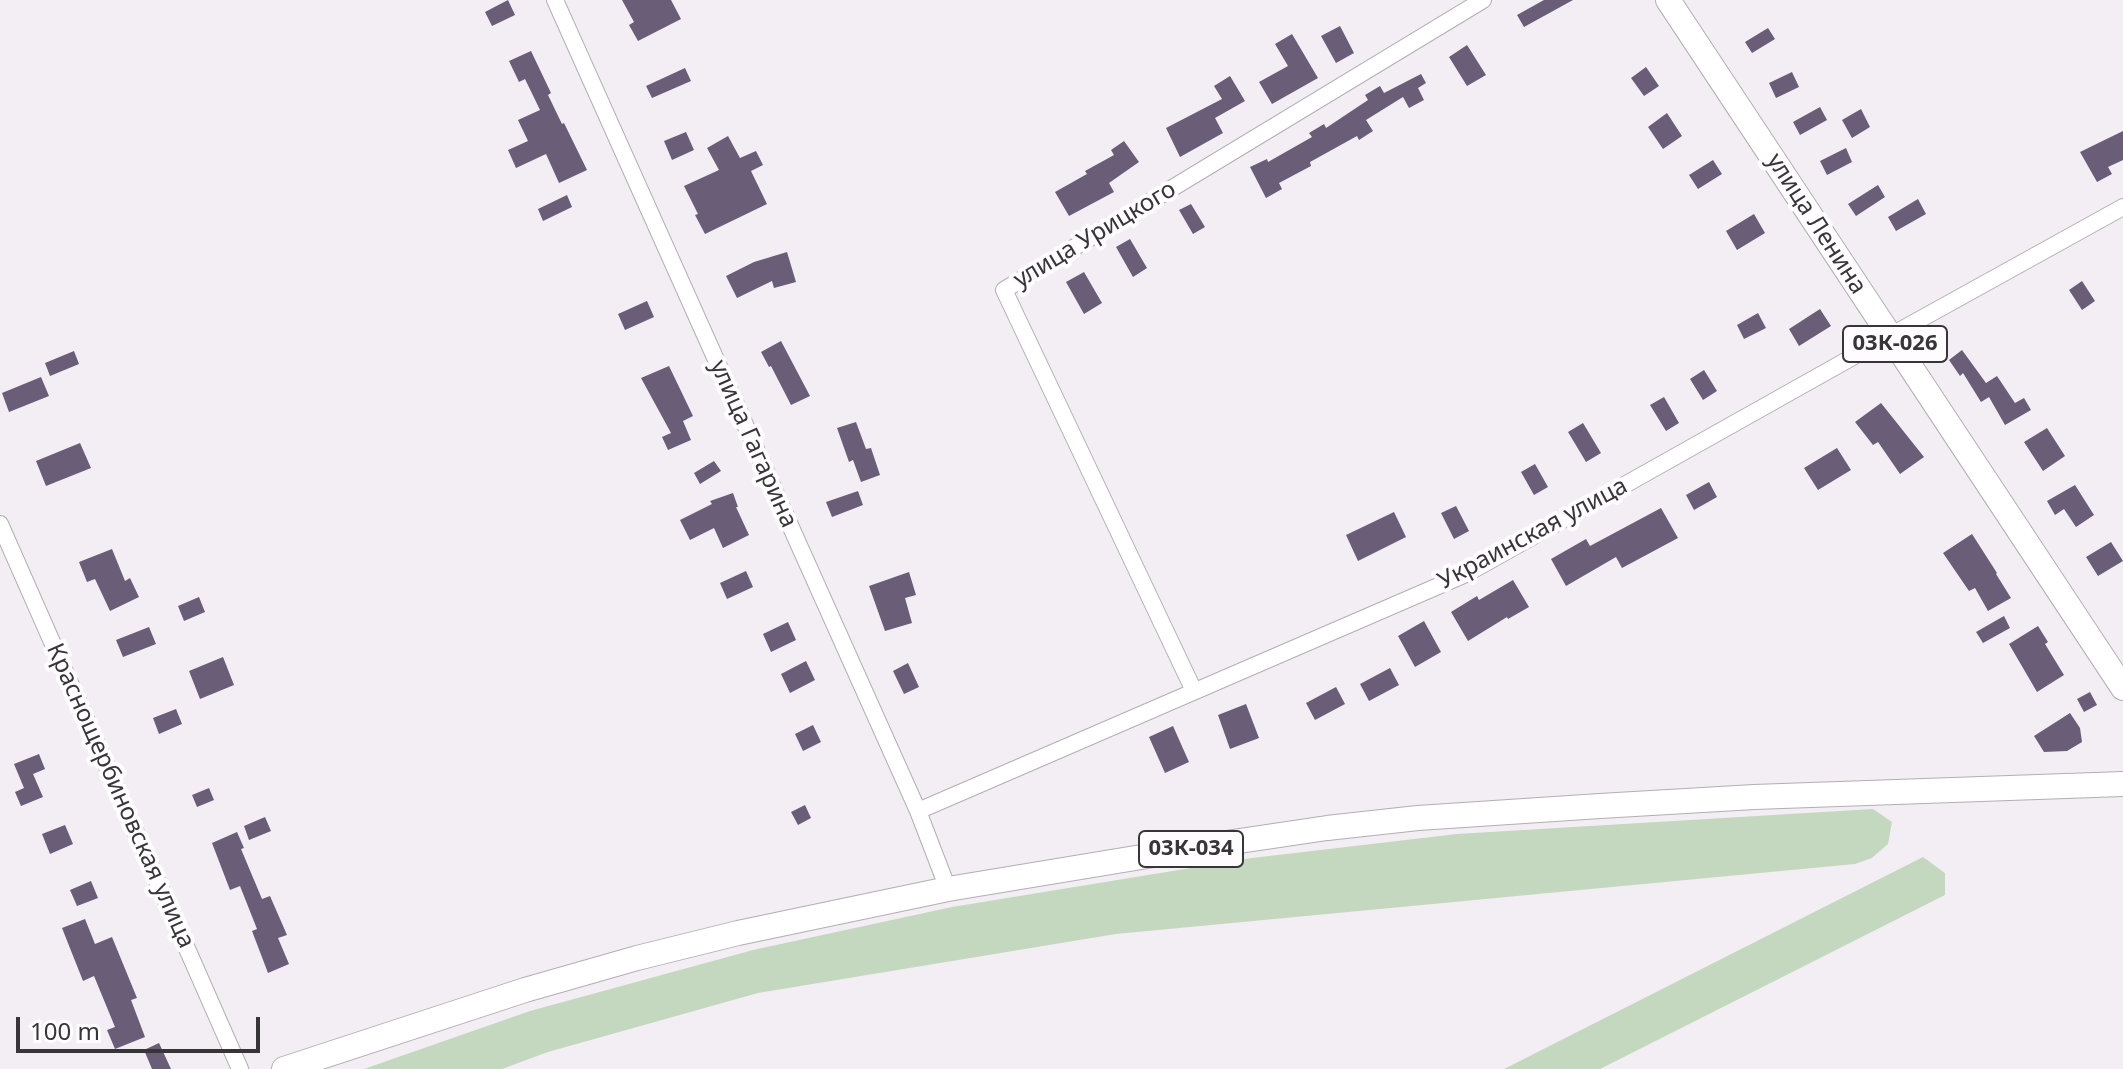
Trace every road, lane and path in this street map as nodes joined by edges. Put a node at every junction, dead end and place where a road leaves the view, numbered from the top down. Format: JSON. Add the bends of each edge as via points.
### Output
{"nodes":[{"id":1,"x":555,"y":0,"type":"edge"},
{"id":2,"x":1483,"y":0,"type":"edge"},
{"id":3,"x":1668,"y":0,"type":"edge"},
{"id":4,"x":2123,"y":207,"type":"edge"},
{"id":5,"x":1890,"y":336,"type":"junction"},
{"id":6,"x":0,"y":524,"type":"edge"},
{"id":7,"x":2123,"y":688,"type":"edge"},
{"id":8,"x":1194,"y":691,"type":"junction"},
{"id":9,"x":2123,"y":766,"type":"edge"},
{"id":10,"x":2123,"y":784,"type":"edge"},
{"id":11,"x":2073,"y":786,"type":"junction"},
{"id":12,"x":918,"y":811,"type":"junction"},
{"id":13,"x":948,"y":889,"type":"junction"},
{"id":14,"x":240,"y":1069,"type":"edge"},
{"id":15,"x":284,"y":1069,"type":"edge"}],
"edges":[{"from":1,"to":12,"type":"street","name":"улица Гагарина"},
{"from":2,"to":8,"type":"street","name":"улица Урицкого","via":[[1004,290]]},
{"from":3,"to":5,"type":"main road","name":"улица Ленина","number":"03К-026"},
{"from":4,"to":5,"type":"street","name":"Украинская улица"},
{"from":5,"to":7,"type":"main road","name":"улица Ленина","number":"03К-026"},
{"from":5,"to":8,"type":"street","name":"Украинская улица","via":[[1466,574]]},
{"from":6,"to":14,"type":"street","name":"Краснощербиновская улица"},
{"from":8,"to":12,"type":"street","name":"Украинская улица"},
{"from":9,"to":11,"type":"main road","via":[[2105,779]]},
{"from":10,"to":11,"type":"main road","number":"03К-034"},
{"from":11,"to":13,"type":"main road","number":"03К-034","via":[[1754,797],[1418,818]]},
{"from":12,"to":13,"type":"street","name":"улица Гагарина"},
{"from":13,"to":15,"type":"main road","number":"03К-034","via":[[637,958]]}]}
